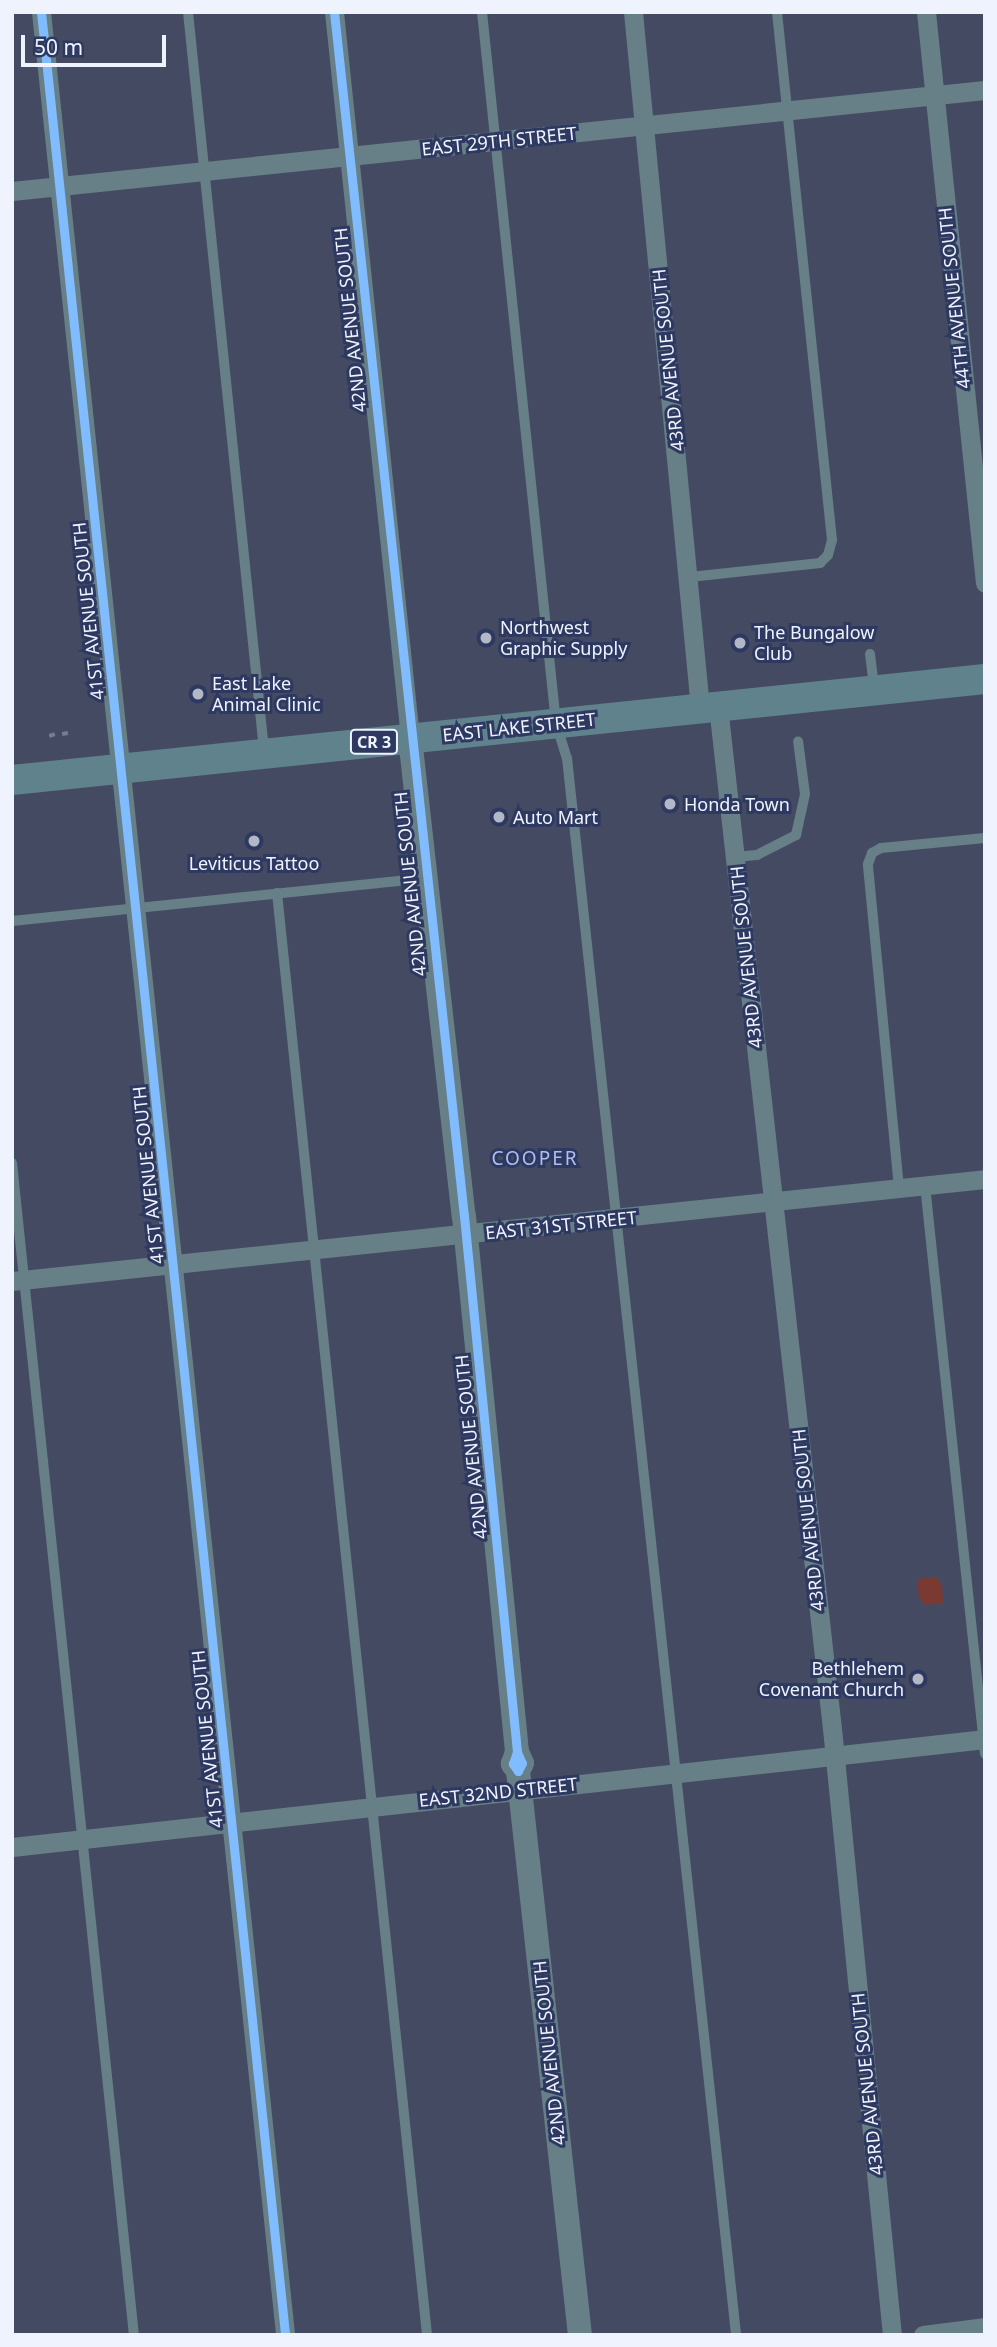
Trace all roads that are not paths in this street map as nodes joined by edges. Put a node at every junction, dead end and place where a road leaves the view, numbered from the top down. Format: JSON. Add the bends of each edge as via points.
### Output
{"nodes":[{"id":1,"x":41,"y":12,"type":"edge"},
{"id":2,"x":188,"y":12,"type":"edge"},
{"id":3,"x":334,"y":12,"type":"edge"},
{"id":4,"x":482,"y":12,"type":"edge"},
{"id":5,"x":633,"y":12,"type":"edge"},
{"id":6,"x":777,"y":12,"type":"edge"},
{"id":7,"x":926,"y":12,"type":"edge"},
{"id":8,"x":985,"y":90,"type":"edge"},
{"id":9,"x":933,"y":95,"type":"junction"},
{"id":10,"x":787,"y":110,"type":"junction"},
{"id":11,"x":644,"y":125,"type":"junction"},
{"id":12,"x":496,"y":141,"type":"junction"},
{"id":13,"x":348,"y":156,"type":"junction"},
{"id":14,"x":205,"y":171,"type":"junction"},
{"id":15,"x":60,"y":186,"type":"junction"},
{"id":16,"x":12,"y":191,"type":"edge"},
{"id":17,"x":690,"y":577,"type":"junction"},
{"id":18,"x":985,"y":583,"type":"edge"},
{"id":19,"x":870,"y":654,"type":"dead end"},
{"id":20,"x":985,"y":679,"type":"edge"},
{"id":21,"x":874,"y":690,"type":"junction"},
{"id":22,"x":709,"y":707,"type":"junction"},
{"id":23,"x":556,"y":723,"type":"junction"},
{"id":24,"x":410,"y":738,"type":"junction"},
{"id":25,"x":798,"y":741,"type":"dead end"},
{"id":26,"x":264,"y":754,"type":"junction"},
{"id":27,"x":120,"y":769,"type":"junction"},
{"id":28,"x":12,"y":780,"type":"edge"},
{"id":29,"x":985,"y":838,"type":"edge"},
{"id":30,"x":735,"y":857,"type":"junction"},
{"id":31,"x":425,"y":878,"type":"junction"},
{"id":32,"x":278,"y":893,"type":"junction"},
{"id":33,"x":136,"y":909,"type":"junction"},
{"id":34,"x":12,"y":921,"type":"edge"},
{"id":35,"x":12,"y":1163,"type":"edge"},
{"id":36,"x":985,"y":1179,"type":"edge"},
{"id":37,"x":925,"y":1185,"type":"junction"},
{"id":38,"x":900,"y":1188,"type":"junction"},
{"id":39,"x":773,"y":1201,"type":"junction"},
{"id":40,"x":616,"y":1220,"type":"junction"},
{"id":41,"x":466,"y":1235,"type":"junction"},
{"id":42,"x":316,"y":1250,"type":"junction"},
{"id":43,"x":173,"y":1265,"type":"junction"},
{"id":44,"x":19,"y":1281,"type":"edge"},
{"id":45,"x":984,"y":1744,"type":"edge"},
{"id":46,"x":834,"y":1754,"type":"junction"},
{"id":47,"x":518,"y":1771,"type":"junction"},
{"id":48,"x":674,"y":1771,"type":"junction"},
{"id":49,"x":372,"y":1807,"type":"junction"},
{"id":50,"x":232,"y":1821,"type":"junction"},
{"id":51,"x":83,"y":1837,"type":"junction"},
{"id":52,"x":12,"y":1847,"type":"edge"},
{"id":53,"x":985,"y":2328,"type":"edge"},
{"id":54,"x":134,"y":2335,"type":"edge"},
{"id":55,"x":285,"y":2335,"type":"edge"},
{"id":56,"x":427,"y":2335,"type":"edge"},
{"id":57,"x":580,"y":2335,"type":"edge"},
{"id":58,"x":736,"y":2335,"type":"edge"},
{"id":59,"x":892,"y":2335,"type":"edge"},
{"id":60,"x":923,"y":2335,"type":"edge"}],
"edges":[{"from":1,"to":15,"type":"street","name":"41ST AVENUE SOUTH"},
{"from":2,"to":14,"type":"lane"},
{"from":3,"to":13,"type":"street","name":"42ND AVENUE SOUTH"},
{"from":4,"to":12,"type":"lane"},
{"from":5,"to":11,"type":"street","name":"43RD AVENUE SOUTH"},
{"from":6,"to":10,"type":"lane"},
{"from":7,"to":9,"type":"street","name":"44TH AVENUE SOUTH"},
{"from":8,"to":9,"type":"street","name":"EAST 29TH STREET"},
{"from":9,"to":10,"type":"street","name":"EAST 29TH STREET"},
{"from":9,"to":18,"type":"street","name":"44TH AVENUE SOUTH"},
{"from":10,"to":11,"type":"street","name":"EAST 29TH STREET"},
{"from":10,"to":17,"type":"lane","via":[[832,540],[820,563]]},
{"from":11,"to":12,"type":"street","name":"EAST 29TH STREET"},
{"from":11,"to":17,"type":"street","name":"43RD AVENUE SOUTH"},
{"from":12,"to":13,"type":"street","name":"EAST 29TH STREET"},
{"from":12,"to":23,"type":"lane"},
{"from":13,"to":14,"type":"street","name":"EAST 29TH STREET"},
{"from":13,"to":24,"type":"street","name":"42ND AVENUE SOUTH"},
{"from":14,"to":15,"type":"street","name":"EAST 29TH STREET"},
{"from":14,"to":26,"type":"lane"},
{"from":15,"to":16,"type":"street","name":"EAST 29TH STREET"},
{"from":15,"to":27,"type":"street","name":"41ST AVENUE SOUTH"},
{"from":17,"to":22,"type":"street","name":"43RD AVENUE SOUTH"},
{"from":19,"to":21,"type":"lane"},
{"from":20,"to":21,"type":"main road","name":"EAST LAKE STREET","number":"CR 3"},
{"from":21,"to":22,"type":"main road","name":"EAST LAKE STREET","number":"CR 3"},
{"from":22,"to":23,"type":"main road","name":"EAST LAKE STREET","number":"CR 3"},
{"from":22,"to":30,"type":"street","name":"43RD AVENUE SOUTH"},
{"from":23,"to":24,"type":"main road","name":"EAST LAKE STREET","number":"CR 3"},
{"from":23,"to":40,"type":"lane","via":[[567,758]]},
{"from":24,"to":26,"type":"main road","name":"EAST LAKE STREET","number":"CR 3"},
{"from":24,"to":31,"type":"street","name":"42ND AVENUE SOUTH"},
{"from":25,"to":30,"type":"lane","via":[[805,794],[796,835],[757,855]]},
{"from":26,"to":27,"type":"main road","name":"EAST LAKE STREET","number":"CR 3"},
{"from":27,"to":28,"type":"main road","name":"EAST LAKE STREET","number":"CR 3"},
{"from":27,"to":33,"type":"street","name":"41ST AVENUE SOUTH"},
{"from":29,"to":38,"type":"lane","via":[[881,848],[872,853],[868,864]]},
{"from":30,"to":39,"type":"street","name":"43RD AVENUE SOUTH"},
{"from":31,"to":32,"type":"lane"},
{"from":31,"to":41,"type":"street","name":"42ND AVENUE SOUTH"},
{"from":32,"to":33,"type":"lane"},
{"from":32,"to":42,"type":"lane"},
{"from":33,"to":34,"type":"lane"},
{"from":33,"to":43,"type":"street","name":"41ST AVENUE SOUTH"},
{"from":35,"to":44,"type":"lane"},
{"from":36,"to":37,"type":"street","name":"EAST 31ST STREET"},
{"from":37,"to":38,"type":"street","name":"EAST 31ST STREET"},
{"from":37,"to":45,"type":"lane"},
{"from":38,"to":39,"type":"street","name":"EAST 31ST STREET"},
{"from":39,"to":40,"type":"street","name":"EAST 31ST STREET"},
{"from":39,"to":46,"type":"street","name":"43RD AVENUE SOUTH"},
{"from":40,"to":41,"type":"street","name":"EAST 31ST STREET"},
{"from":40,"to":48,"type":"lane"},
{"from":41,"to":42,"type":"street","name":"EAST 31ST STREET"},
{"from":41,"to":47,"type":"street","name":"42ND AVENUE SOUTH"},
{"from":42,"to":43,"type":"street","name":"EAST 31ST STREET"},
{"from":42,"to":49,"type":"lane"},
{"from":43,"to":44,"type":"street","name":"EAST 31ST STREET"},
{"from":43,"to":50,"type":"street","name":"41ST AVENUE SOUTH"},
{"from":44,"to":51,"type":"lane"},
{"from":45,"to":46,"type":"street","name":"EAST 32ND STREET"},
{"from":46,"to":48,"type":"street","name":"EAST 32ND STREET"},
{"from":46,"to":59,"type":"street","name":"43RD AVENUE SOUTH"},
{"from":47,"to":48,"type":"street","name":"EAST 32ND STREET"},
{"from":47,"to":49,"type":"street","name":"EAST 32ND STREET"},
{"from":47,"to":57,"type":"street","name":"42ND AVENUE SOUTH"},
{"from":48,"to":58,"type":"lane"},
{"from":49,"to":50,"type":"street","name":"EAST 32ND STREET"},
{"from":49,"to":56,"type":"lane"},
{"from":50,"to":51,"type":"street","name":"EAST 32ND STREET"},
{"from":50,"to":55,"type":"street","name":"41ST AVENUE SOUTH"},
{"from":51,"to":52,"type":"street","name":"EAST 32ND STREET"},
{"from":51,"to":54,"type":"lane"},
{"from":53,"to":60,"type":"street"}]}
